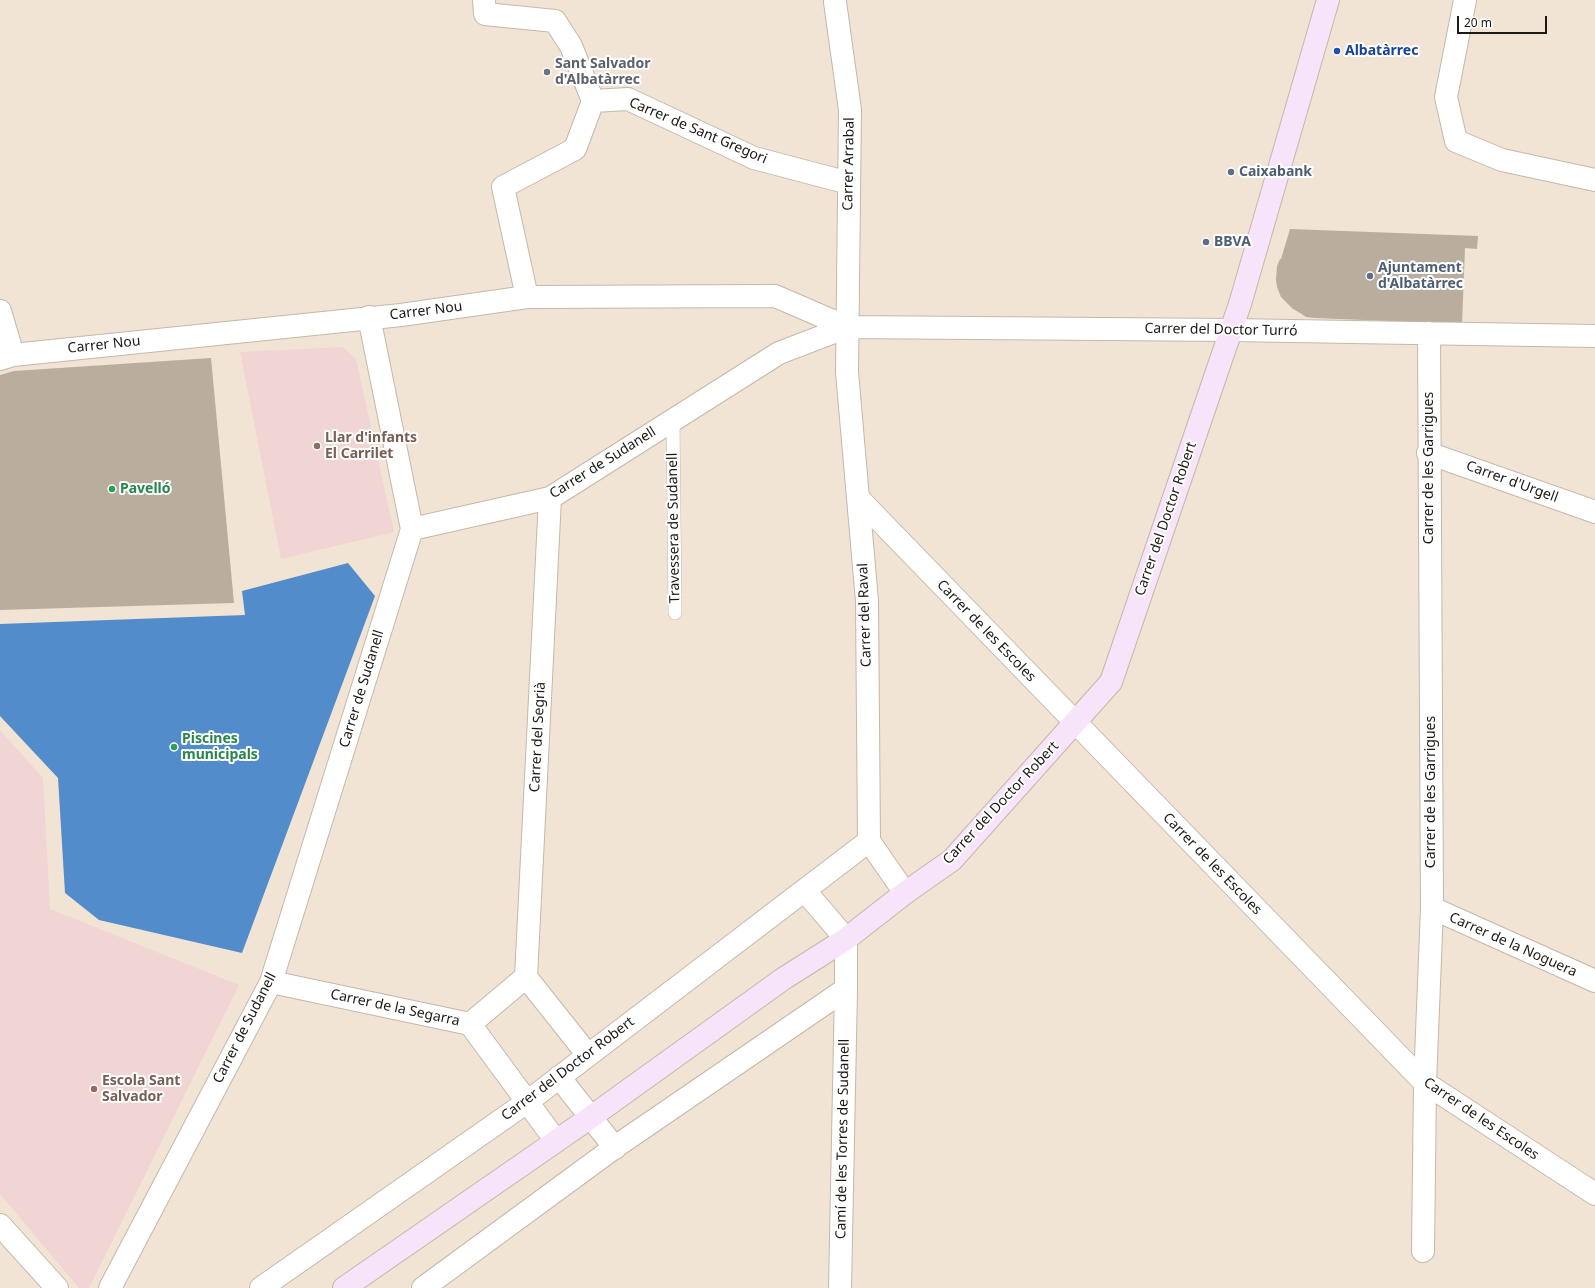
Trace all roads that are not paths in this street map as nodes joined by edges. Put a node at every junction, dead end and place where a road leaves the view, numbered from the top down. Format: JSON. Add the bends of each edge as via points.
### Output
{"nodes":[{"id":1,"x":484,"y":0,"type":"edge"},
{"id":2,"x":1328,"y":0,"type":"edge"},
{"id":3,"x":1465,"y":0,"type":"edge"},
{"id":4,"x":835,"y":1,"type":"edge"},
{"id":5,"x":593,"y":101,"type":"junction"},
{"id":6,"x":1595,"y":180,"type":"edge"},
{"id":7,"x":849,"y":183,"type":"junction"},
{"id":8,"x":527,"y":297,"type":"junction"},
{"id":9,"x":0,"y":311,"type":"edge"},
{"id":10,"x":369,"y":317,"type":"junction"},
{"id":11,"x":847,"y":327,"type":"junction"},
{"id":12,"x":1231,"y":330,"type":"junction"},
{"id":13,"x":1429,"y":333,"type":"junction"},
{"id":14,"x":1595,"y":336,"type":"edge"},
{"id":15,"x":6,"y":357,"type":"edge"},
{"id":16,"x":673,"y":420,"type":"junction"},
{"id":17,"x":1428,"y":453,"type":"junction"},
{"id":18,"x":550,"y":498,"type":"junction"},
{"id":19,"x":858,"y":498,"type":"junction"},
{"id":20,"x":1595,"y":512,"type":"edge"},
{"id":21,"x":412,"y":529,"type":"junction"},
{"id":22,"x":675,"y":613,"type":"dead end"},
{"id":23,"x":1075,"y":722,"type":"junction"},
{"id":24,"x":869,"y":841,"type":"junction"},
{"id":25,"x":805,"y":891,"type":"junction"},
{"id":26,"x":905,"y":893,"type":"junction"},
{"id":27,"x":1432,"y":908,"type":"junction"},
{"id":28,"x":846,"y":939,"type":"junction"},
{"id":29,"x":526,"y":977,"type":"junction"},
{"id":30,"x":1595,"y":981,"type":"edge"},
{"id":31,"x":272,"y":982,"type":"junction"},
{"id":32,"x":846,"y":989,"type":"junction"},
{"id":33,"x":470,"y":1024,"type":"junction"},
{"id":34,"x":588,"y":1055,"type":"junction"},
{"id":35,"x":559,"y":1077,"type":"junction"},
{"id":36,"x":1425,"y":1084,"type":"junction"},
{"id":37,"x":527,"y":1102,"type":"junction"},
{"id":38,"x":591,"y":1117,"type":"junction"},
{"id":39,"x":556,"y":1141,"type":"junction"},
{"id":40,"x":615,"y":1148,"type":"junction"},
{"id":41,"x":1595,"y":1194,"type":"edge"},
{"id":42,"x":0,"y":1225,"type":"edge"},
{"id":43,"x":1424,"y":1251,"type":"dead end"},
{"id":44,"x":58,"y":1288,"type":"edge"},
{"id":45,"x":110,"y":1288,"type":"edge"},
{"id":46,"x":261,"y":1288,"type":"edge"},
{"id":47,"x":344,"y":1288,"type":"edge"},
{"id":48,"x":423,"y":1288,"type":"edge"},
{"id":49,"x":840,"y":1288,"type":"edge"}],
"edges":[{"from":1,"to":5,"type":"street","via":[[485,14],[555,21],[571,46]]},
{"from":2,"to":12,"type":"street","name":"Carrer del Doctor Robert"},
{"from":3,"to":6,"type":"street","via":[[1446,97],[1456,141],[1502,160]]},
{"from":4,"to":7,"type":"street","name":"Carrer Arrabal","via":[[850,110]]},
{"from":5,"to":7,"type":"street","name":"Carrer de Sant Gregori","via":[[628,99],[754,158]]},
{"from":5,"to":8,"type":"street","via":[[575,149],[503,187]]},
{"from":7,"to":11,"type":"street","name":"Carrer Arrabal"},
{"from":8,"to":10,"type":"street","name":"Carrer Nou"},
{"from":8,"to":11,"type":"street","name":"Carrer Nou","via":[[775,296]]},
{"from":9,"to":15,"type":"street"},
{"from":10,"to":15,"type":"street","name":"Carrer Nou"},
{"from":10,"to":21,"type":"street"},
{"from":11,"to":12,"type":"street","name":"Carrer del Doctor Turró"},
{"from":11,"to":16,"type":"street","name":"Carrer de Sudanell","via":[[779,353]]},
{"from":11,"to":19,"type":"street","name":"Carrer del Raval","via":[[847,372]]},
{"from":12,"to":13,"type":"street","name":"Carrer del Doctor Turró"},
{"from":12,"to":23,"type":"street","name":"Carrer del Doctor Robert","via":[[1111,682]]},
{"from":13,"to":14,"type":"street","name":"Carrer del Doctor Turró"},
{"from":13,"to":17,"type":"street","name":"Carrer de les Garrigues"},
{"from":16,"to":18,"type":"street","name":"Carrer de Sudanell"},
{"from":16,"to":22,"type":"lane","name":"Travessera de Sudanell"},
{"from":17,"to":20,"type":"street","name":"Carrer d'Urgell"},
{"from":17,"to":27,"type":"street","name":"Carrer de les Garrigues"},
{"from":18,"to":21,"type":"street","name":"Carrer de Sudanell"},
{"from":18,"to":29,"type":"street","name":"Carrer del Segrià"},
{"from":19,"to":23,"type":"street","name":"Carrer de les Escoles"},
{"from":19,"to":24,"type":"street","name":"Carrer del Raval","via":[[867,601]]},
{"from":21,"to":31,"type":"street","name":"Carrer de Sudanell"},
{"from":23,"to":26,"type":"street","name":"Carrer del Doctor Robert","via":[[952,860]]},
{"from":23,"to":36,"type":"street","name":"Carrer de les Escoles"},
{"from":24,"to":25,"type":"street","name":"Carrer del Doctor Robert"},
{"from":24,"to":26,"type":"street"},
{"from":25,"to":28,"type":"street"},
{"from":25,"to":34,"type":"street","name":"Carrer del Doctor Robert"},
{"from":26,"to":28,"type":"street","name":"Carrer del Doctor Robert"},
{"from":27,"to":30,"type":"street","name":"Carrer de la Noguera"},
{"from":27,"to":36,"type":"street","name":"Carrer de les Garrigues"},
{"from":28,"to":32,"type":"street"},
{"from":28,"to":38,"type":"street","name":"Carrer del Doctor Robert","via":[[783,979]]},
{"from":29,"to":33,"type":"street"},
{"from":29,"to":34,"type":"street"},
{"from":31,"to":33,"type":"street","name":"Carrer de la Segarra"},
{"from":31,"to":45,"type":"street","name":"Carrer de Sudanell"},
{"from":32,"to":40,"type":"street"},
{"from":32,"to":49,"type":"street","name":"Camí de les Torres de Sudanell"},
{"from":33,"to":37,"type":"street","name":"Carrer de la Segarra"},
{"from":34,"to":35,"type":"street","name":"Carrer del Doctor Robert"},
{"from":35,"to":37,"type":"street","name":"Carrer del Doctor Robert"},
{"from":35,"to":38,"type":"street"},
{"from":36,"to":41,"type":"street","name":"Carrer de les Escoles"},
{"from":36,"to":43,"type":"street","name":"Carrer de les Garrigues"},
{"from":37,"to":39,"type":"street","name":"Carrer de la Segarra"},
{"from":37,"to":46,"type":"street","name":"Carrer del Doctor Robert"},
{"from":38,"to":39,"type":"street","name":"Carrer del Doctor Robert"},
{"from":38,"to":40,"type":"street"},
{"from":39,"to":47,"type":"street","name":"Carrer del Doctor Robert"},
{"from":40,"to":48,"type":"street"},
{"from":42,"to":44,"type":"street"}]}
